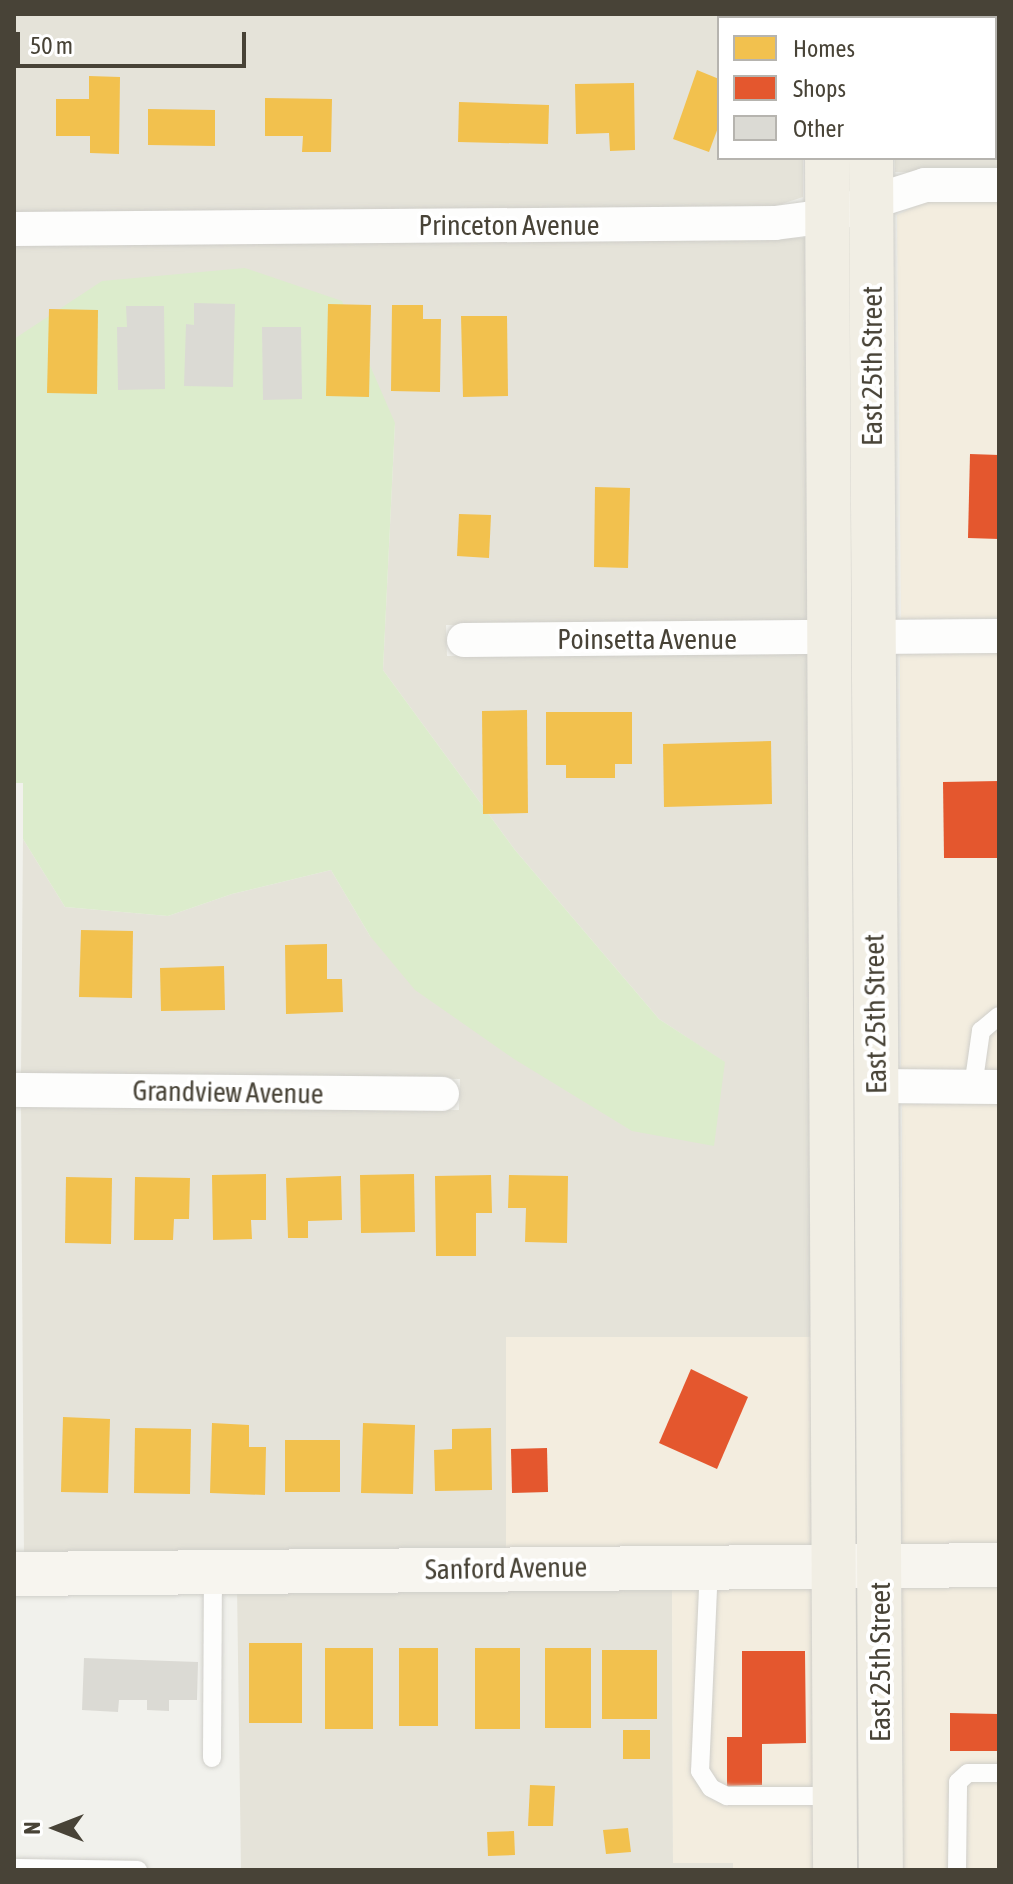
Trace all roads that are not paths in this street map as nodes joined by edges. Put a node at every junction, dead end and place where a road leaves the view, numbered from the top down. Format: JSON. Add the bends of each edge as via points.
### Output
{"nodes":[{"id":1,"x":827,"y":160,"type":"edge"},
{"id":2,"x":871,"y":160,"type":"edge"},
{"id":3,"x":999,"y":185,"type":"edge"},
{"id":4,"x":871,"y":202,"type":"junction"},
{"id":5,"x":828,"y":216,"type":"junction"},
{"id":6,"x":14,"y":229,"type":"edge"},
{"id":7,"x":999,"y":636,"type":"edge"},
{"id":8,"x":831,"y":637,"type":"junction"},
{"id":9,"x":874,"y":637,"type":"junction"},
{"id":10,"x":464,"y":640,"type":"dead end"},
{"id":11,"x":873,"y":844,"type":"junction"},
{"id":12,"x":999,"y":1016,"type":"edge"},
{"id":13,"x":876,"y":1086,"type":"junction"},
{"id":14,"x":986,"y":1087,"type":"edge"},
{"id":15,"x":14,"y":1090,"type":"edge"},
{"id":16,"x":442,"y":1094,"type":"dead end"},
{"id":17,"x":834,"y":1565,"type":"junction"},
{"id":18,"x":879,"y":1565,"type":"junction"},
{"id":19,"x":999,"y":1565,"type":"edge"},
{"id":20,"x":709,"y":1566,"type":"junction"},
{"id":21,"x":213,"y":1572,"type":"junction"},
{"id":22,"x":14,"y":1574,"type":"edge"},
{"id":23,"x":212,"y":1758,"type":"dead end"},
{"id":24,"x":999,"y":1773,"type":"edge"},
{"id":25,"x":834,"y":1796,"type":"junction"},
{"id":26,"x":14,"y":1868,"type":"edge"},
{"id":27,"x":138,"y":1870,"type":"edge"},
{"id":28,"x":835,"y":1870,"type":"edge"},
{"id":29,"x":881,"y":1870,"type":"edge"},
{"id":30,"x":957,"y":1870,"type":"edge"}],
"edges":[{"from":1,"to":5,"type":"main road","name":"East 25th Street"},
{"from":2,"to":4,"type":"main road","name":"East 25th Street"},
{"from":3,"to":4,"type":"street","name":"Princeton Avenue","via":[[925,185]]},
{"from":4,"to":5,"type":"street","name":"Princeton Avenue"},
{"from":4,"to":9,"type":"main road","name":"East 25th Street"},
{"from":5,"to":6,"type":"street","name":"Princeton Avenue","via":[[775,223]]},
{"from":5,"to":8,"type":"main road","name":"East 25th Street"},
{"from":7,"to":9,"type":"street"},
{"from":8,"to":10,"type":"street","name":"Poinsetta Avenue"},
{"from":8,"to":11,"type":"main road","via":[[853,665],[855,801]]},
{"from":8,"to":17,"type":"main road","name":"East 25th Street"},
{"from":9,"to":11,"type":"main road","name":"East 25th Street"},
{"from":11,"to":13,"type":"main road","name":"East 25th Street"},
{"from":12,"to":14,"type":"lane","via":[[981,1031]]},
{"from":13,"to":14,"type":"street"},
{"from":13,"to":18,"type":"main road","name":"East 25th Street"},
{"from":15,"to":16,"type":"street","name":"Grandview Avenue"},
{"from":17,"to":18,"type":"main road","name":"Sanford Avenue"},
{"from":17,"to":20,"type":"main road","name":"Sanford Avenue"},
{"from":17,"to":25,"type":"main road","name":"East 25th Street"},
{"from":18,"to":19,"type":"main road","name":"Sanford Avenue"},
{"from":18,"to":29,"type":"main road","name":"East 25th Street"},
{"from":20,"to":21,"type":"main road","name":"Sanford Avenue"},
{"from":20,"to":25,"type":"lane","via":[[700,1771],[711,1788],[727,1796]]},
{"from":21,"to":22,"type":"main road","name":"Sanford Avenue"},
{"from":21,"to":23,"type":"lane"},
{"from":24,"to":30,"type":"lane","via":[[968,1773],[958,1782]]},
{"from":25,"to":28,"type":"main road","name":"East 25th Street"},
{"from":26,"to":27,"type":"lane"}]}
